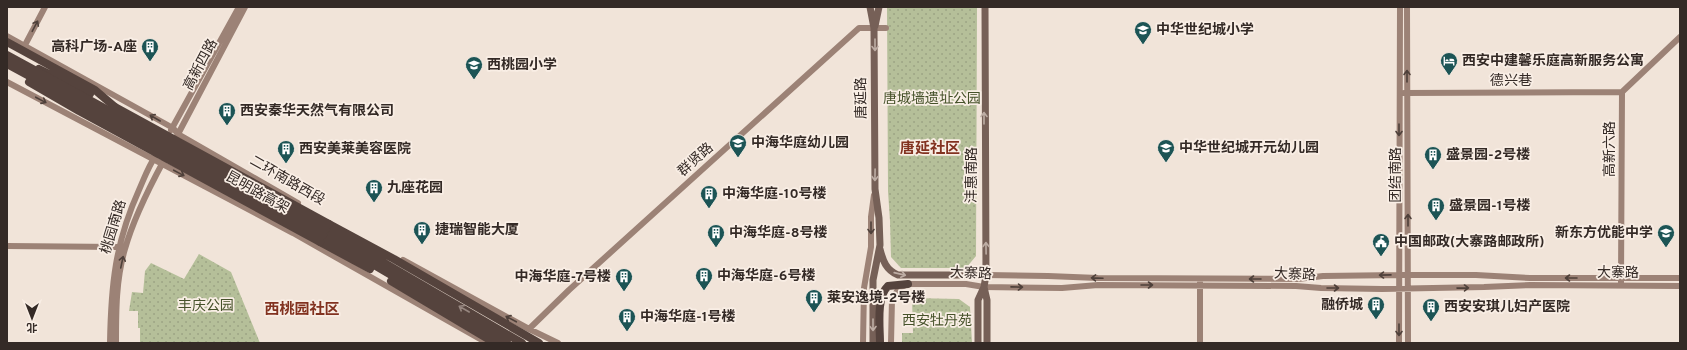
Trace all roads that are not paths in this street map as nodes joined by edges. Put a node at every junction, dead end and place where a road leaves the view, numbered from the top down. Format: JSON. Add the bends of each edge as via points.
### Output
{"nodes":[{"id":1,"x":45,"y":7,"type":"edge"},
{"id":2,"x":239,"y":7,"type":"edge"},
{"id":3,"x":245,"y":7,"type":"edge"},
{"id":4,"x":870,"y":7,"type":"edge"},
{"id":5,"x":879,"y":7,"type":"edge"},
{"id":6,"x":984,"y":7,"type":"edge"},
{"id":7,"x":1400,"y":7,"type":"edge"},
{"id":8,"x":1407,"y":7,"type":"edge"},
{"id":9,"x":874,"y":28,"type":"junction"},
{"id":10,"x":886,"y":28,"type":"dead end"},
{"id":11,"x":7,"y":36,"type":"edge"},
{"id":12,"x":1680,"y":37,"type":"edge"},
{"id":13,"x":7,"y":42,"type":"edge"},
{"id":14,"x":25,"y":45,"type":"junction"},
{"id":15,"x":7,"y":55,"type":"edge"},
{"id":16,"x":7,"y":64,"type":"edge"},
{"id":17,"x":7,"y":67,"type":"edge"},
{"id":18,"x":7,"y":82,"type":"edge"},
{"id":19,"x":1400,"y":92,"type":"junction"},
{"id":20,"x":1622,"y":92,"type":"junction"},
{"id":21,"x":1408,"y":93,"type":"junction"},
{"id":22,"x":115,"y":107,"type":"junction"},
{"id":23,"x":173,"y":128,"type":"junction"},
{"id":24,"x":178,"y":134,"type":"junction"},
{"id":25,"x":153,"y":160,"type":"junction"},
{"id":26,"x":162,"y":164,"type":"junction"},
{"id":27,"x":875,"y":189,"type":"junction"},
{"id":28,"x":880,"y":244,"type":"junction"},
{"id":29,"x":7,"y":246,"type":"edge"},
{"id":30,"x":118,"y":247,"type":"junction"},
{"id":31,"x":986,"y":275,"type":"junction"},
{"id":32,"x":1399,"y":275,"type":"junction"},
{"id":33,"x":1408,"y":275,"type":"junction"},
{"id":34,"x":1200,"y":278,"type":"junction"},
{"id":35,"x":1621,"y":278,"type":"junction"},
{"id":36,"x":1680,"y":278,"type":"edge"},
{"id":37,"x":908,"y":284,"type":"junction"},
{"id":38,"x":1200,"y":285,"type":"junction"},
{"id":39,"x":1621,"y":285,"type":"junction"},
{"id":40,"x":1680,"y":286,"type":"edge"},
{"id":41,"x":984,"y":287,"type":"junction"},
{"id":42,"x":1399,"y":288,"type":"junction"},
{"id":43,"x":1408,"y":288,"type":"junction"},
{"id":44,"x":529,"y":329,"type":"junction"},
{"id":45,"x":110,"y":343,"type":"edge"},
{"id":46,"x":116,"y":343,"type":"edge"},
{"id":47,"x":487,"y":343,"type":"edge"},
{"id":48,"x":495,"y":343,"type":"edge"},
{"id":49,"x":507,"y":343,"type":"edge"},
{"id":50,"x":522,"y":343,"type":"edge"},
{"id":51,"x":539,"y":343,"type":"edge"},
{"id":52,"x":558,"y":343,"type":"edge"},
{"id":53,"x":863,"y":343,"type":"edge"},
{"id":54,"x":873,"y":343,"type":"edge"},
{"id":55,"x":880,"y":343,"type":"edge"},
{"id":56,"x":891,"y":343,"type":"edge"},
{"id":57,"x":978,"y":343,"type":"edge"},
{"id":58,"x":987,"y":343,"type":"edge"},
{"id":59,"x":1200,"y":343,"type":"edge"},
{"id":60,"x":1399,"y":343,"type":"edge"},
{"id":61,"x":1408,"y":343,"type":"edge"}],
"edges":[{"from":14,"to":1,"type":"main road","one_way":true},
{"from":2,"to":23,"type":"main road","name":"高新四路"},
{"from":3,"to":24,"type":"main road","name":"高新四路"},
{"from":4,"to":9,"type":"main road","name":"唐延路"},
{"from":5,"to":9,"type":"main road"},
{"from":31,"to":6,"type":"main road","name":"沣惠南路","one_way":true},
{"from":7,"to":19,"type":"main road","name":"团结南路"},
{"from":21,"to":8,"type":"main road","name":"团结南路","one_way":true},
{"from":9,"to":10,"type":"main road","name":"群贤路"},
{"from":9,"to":27,"type":"main road","name":"唐延路","one_way":true},
{"from":9,"to":44,"type":"main road","name":"群贤路","via":[[859,28]]},
{"from":11,"to":14,"type":"main road","name":"二环南路西段"},
{"from":12,"to":20,"type":"main road"},
{"from":13,"to":22,"type":"highway","via":[[95,90]]},
{"from":23,"to":14,"type":"main road","name":"二环南路西段","one_way":true},
{"from":15,"to":22,"type":"highway","bridge":true,"via":[[58,77]]},
{"from":50,"to":15,"type":"highway","name":"二环南路西段","one_way":true,"bridge":true,"via":[[326,229]]},
{"from":16,"to":49,"type":"highway","bridge":true,"via":[[323,235]]},
{"from":17,"to":48,"type":"highway","name":"昆明路高架","bridge":true,"via":[[80,111],[372,270]]},
{"from":18,"to":25,"type":"main road","one_way":true},
{"from":19,"to":21,"type":"main road","name":"德兴巷"},
{"from":19,"to":32,"type":"main road","name":"团结南路","one_way":true},
{"from":20,"to":21,"type":"main road","name":"德兴巷"},
{"from":20,"to":35,"type":"main road","name":"高新六路"},
{"from":33,"to":21,"type":"main road","name":"团结南路","one_way":true},
{"from":22,"to":51,"type":"highway","name":"昆明路高架","bridge":true,"via":[[394,259]]},
{"from":23,"to":24,"type":"main road","name":"二环南路西段"},
{"from":23,"to":25,"type":"main road","name":"桃园南路"},
{"from":24,"to":26,"type":"main road","name":"桃园南路"},
{"from":44,"to":24,"type":"main road","name":"二环南路西段","one_way":true},
{"from":25,"to":26,"type":"main road"},
{"from":25,"to":30,"type":"main road","name":"桃园南路","via":[[131,208]]},
{"from":46,"to":26,"type":"main road","name":"桃园南路","one_way":true,"via":[[117,295],[124,250],[138,212]]},
{"from":26,"to":47,"type":"main road","one_way":true,"via":[[323,249]]},
{"from":27,"to":28,"type":"main road","name":"唐延路","via":[[880,218]]},
{"from":27,"to":53,"type":"main road","name":"唐延路","one_way":true,"via":[[871,217],[871,247],[864,288]]},
{"from":28,"to":31,"type":"main road","one_way":true,"via":[[885,264],[898,274]]},
{"from":28,"to":54,"type":"main road","name":"唐延路","one_way":true,"via":[[873,280]]},
{"from":29,"to":30,"type":"main road"},
{"from":30,"to":45,"type":"main road","name":"桃园南路","via":[[112,289]]},
{"from":34,"to":31,"type":"main road","name":"大寨路","one_way":true},
{"from":31,"to":41,"type":"main road","name":"沣惠南路"},
{"from":32,"to":33,"type":"main road","name":"大寨路"},
{"from":32,"to":34,"type":"main road","name":"大寨路","one_way":true,"via":[[1323,276],[1298,279]]},
{"from":32,"to":42,"type":"main road","name":"团结南路"},
{"from":35,"to":33,"type":"main road","name":"大寨路","one_way":true},
{"from":33,"to":43,"type":"main road","name":"团结南路"},
{"from":34,"to":38,"type":"main road"},
{"from":35,"to":36,"type":"main road","name":"大寨路"},
{"from":35,"to":39,"type":"main road","name":"高新六路"},
{"from":37,"to":41,"type":"main road","name":"大寨路","via":[[966,284]]},
{"from":37,"to":55,"type":"highway","via":[[888,286],[882,294]]},
{"from":37,"to":56,"type":"main road","via":[[899,288],[892,299]]},
{"from":41,"to":38,"type":"main road","name":"大寨路","one_way":true},
{"from":38,"to":42,"type":"main road","name":"大寨路","one_way":true},
{"from":38,"to":59,"type":"main road"},
{"from":39,"to":40,"type":"main road","name":"大寨路"},
{"from":43,"to":39,"type":"main road","name":"大寨路","one_way":true},
{"from":41,"to":57,"type":"main road","via":[[978,300]]},
{"from":41,"to":58,"type":"main road","name":"沣惠南路","via":[[987,300]]},
{"from":42,"to":43,"type":"main road","name":"大寨路"},
{"from":42,"to":60,"type":"main road","name":"团结南路","one_way":true},
{"from":43,"to":61,"type":"main road","name":"团结南路"},
{"from":44,"to":52,"type":"main road","name":"二环南路西段"}]}
